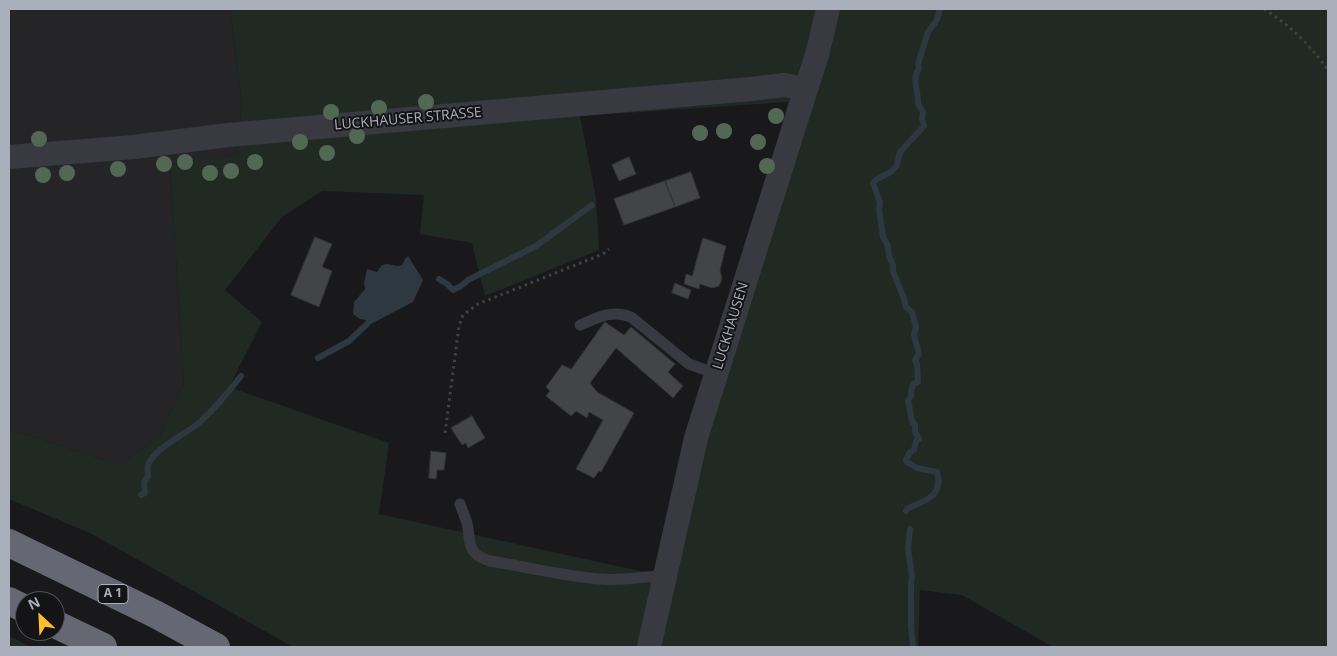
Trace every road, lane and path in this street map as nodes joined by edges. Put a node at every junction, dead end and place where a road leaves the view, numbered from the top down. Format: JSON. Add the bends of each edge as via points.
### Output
{"nodes":[{"id":1,"x":828,"y":9,"type":"edge"},
{"id":2,"x":1264,"y":9,"type":"edge"},
{"id":3,"x":1328,"y":70,"type":"edge"},
{"id":4,"x":806,"y":89,"type":"junction"},
{"id":5,"x":9,"y":157,"type":"edge"},
{"id":6,"x":609,"y":249,"type":"dead end"},
{"id":7,"x":580,"y":325,"type":"dead end"},
{"id":8,"x":717,"y":374,"type":"junction"},
{"id":9,"x":444,"y":433,"type":"dead end"},
{"id":10,"x":460,"y":504,"type":"dead end"},
{"id":11,"x":9,"y":543,"type":"edge"},
{"id":12,"x":666,"y":576,"type":"junction"},
{"id":13,"x":65,"y":629,"type":"edge"},
{"id":14,"x":103,"y":647,"type":"edge"},
{"id":15,"x":216,"y":647,"type":"edge"},
{"id":16,"x":649,"y":647,"type":"edge"}],
"edges":[{"from":1,"to":4,"type":"street","name":"LUCKHAUSEN"},
{"from":2,"to":3,"type":"path","via":[[1292,28]]},
{"from":4,"to":5,"type":"street","name":"LUCKHAUSER STRASSE","via":[[784,85]]},
{"from":4,"to":8,"type":"street","name":"LUCKHAUSEN"},
{"from":6,"to":9,"type":"path","via":[[478,304],[463,315]]},
{"from":7,"to":8,"type":"lane","via":[[606,314],[624,314],[689,364]]},
{"from":8,"to":12,"type":"street","name":"LUCKHAUSEN","via":[[696,438]]},
{"from":10,"to":12,"type":"lane","via":[[467,523],[468,543],[481,558],[600,579]]},
{"from":11,"to":15,"type":"highway","number":"A 1"},
{"from":12,"to":16,"type":"street","name":"LUCKHAUSEN"},
{"from":13,"to":14,"type":"highway"}]}
